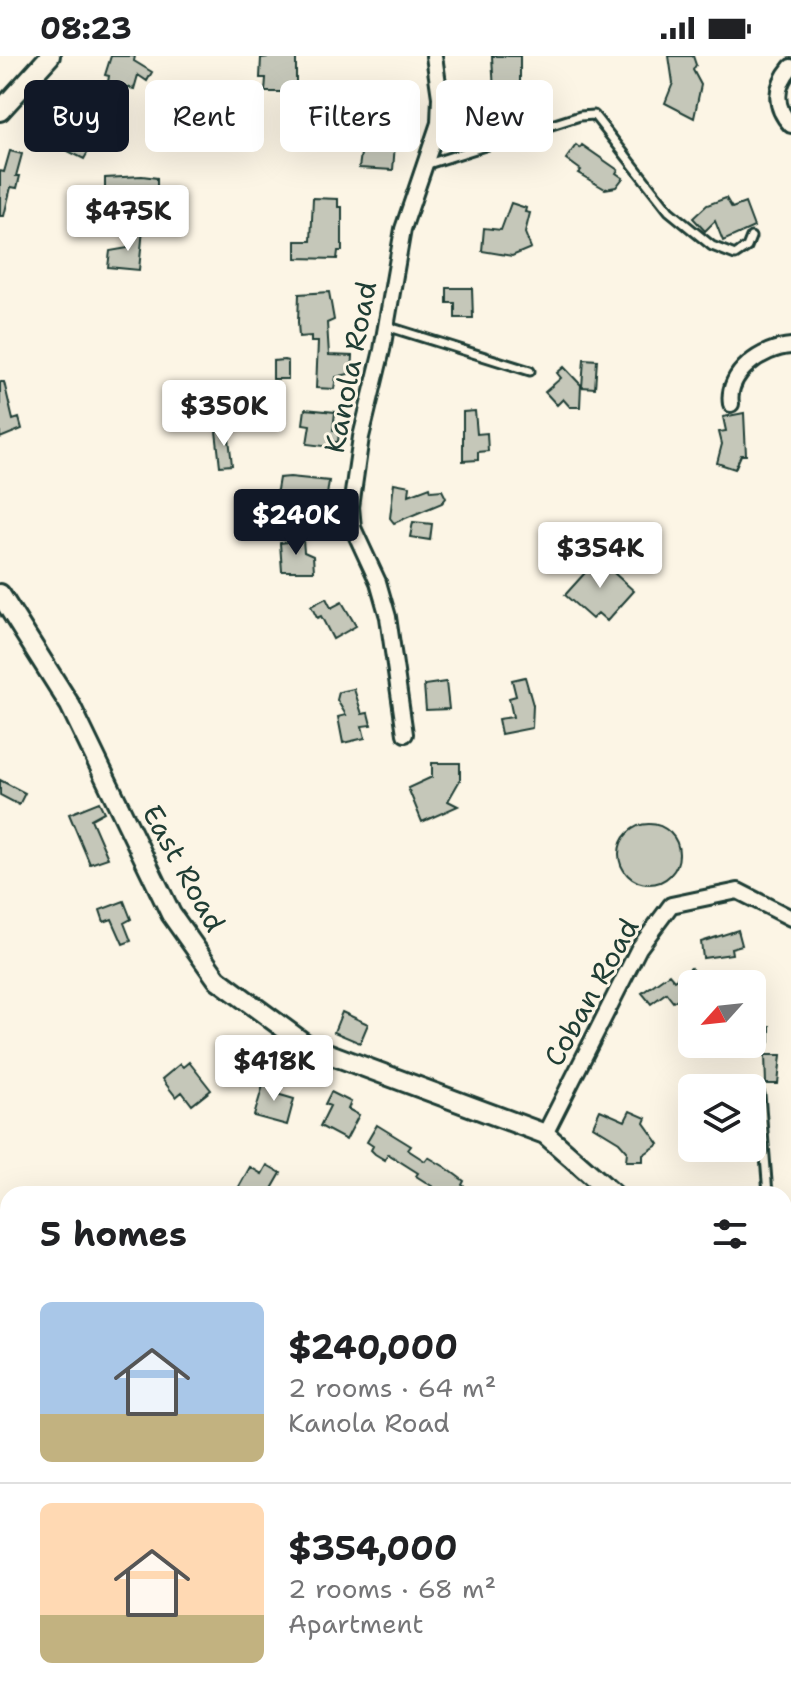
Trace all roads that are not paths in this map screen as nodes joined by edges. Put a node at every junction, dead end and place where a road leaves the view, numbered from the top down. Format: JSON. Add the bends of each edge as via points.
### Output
{"nodes":[{"id":1,"x":50,"y":56,"type":"edge"},
{"id":2,"x":434,"y":56,"type":"edge"},
{"id":3,"x":791,"y":67,"type":"edge"},
{"id":4,"x":0,"y":111,"type":"edge"},
{"id":5,"x":791,"y":125,"type":"edge"},
{"id":6,"x":428,"y":164,"type":"junction"},
{"id":7,"x":751,"y":237,"type":"dead end"},
{"id":8,"x":386,"y":326,"type":"junction"},
{"id":9,"x":791,"y":346,"type":"edge"},
{"id":10,"x":530,"y":371,"type":"dead end"},
{"id":11,"x":731,"y":404,"type":"dead end"},
{"id":12,"x":0,"y":594,"type":"edge"},
{"id":13,"x":405,"y":734,"type":"dead end"},
{"id":14,"x":791,"y":918,"type":"edge"},
{"id":15,"x":545,"y":1134,"type":"junction"},
{"id":16,"x":765,"y":1162,"type":"edge"},
{"id":17,"x":604,"y":1186,"type":"edge"},
{"id":18,"x":767,"y":1186,"type":"edge"}],
"edges":[{"from":1,"to":4,"type":"street"},
{"from":2,"to":6,"type":"street","name":"Kanola Road","via":[[440,111]]},
{"from":3,"to":5,"type":"street","via":[[777,100]]},
{"from":6,"to":7,"type":"lane","via":[[594,115],[659,200],[712,246],[735,255]]},
{"from":6,"to":8,"type":"street","name":"Kanola Road","via":[[403,229]]},
{"from":8,"to":10,"type":"lane"},
{"from":8,"to":13,"type":"street","name":"Kanola Road","via":[[351,507],[353,528],[388,617]]},
{"from":9,"to":11,"type":"street","via":[[779,347],[733,378]]},
{"from":12,"to":15,"type":"street","name":"East Road","via":[[70,705],[171,914],[217,979],[308,1046]]},
{"from":14,"to":15,"type":"street","name":"Coban Road","via":[[738,891],[671,905],[639,948]]},
{"from":15,"to":17,"type":"street","name":"East Road"},
{"from":16,"to":18,"type":"lane"}]}
